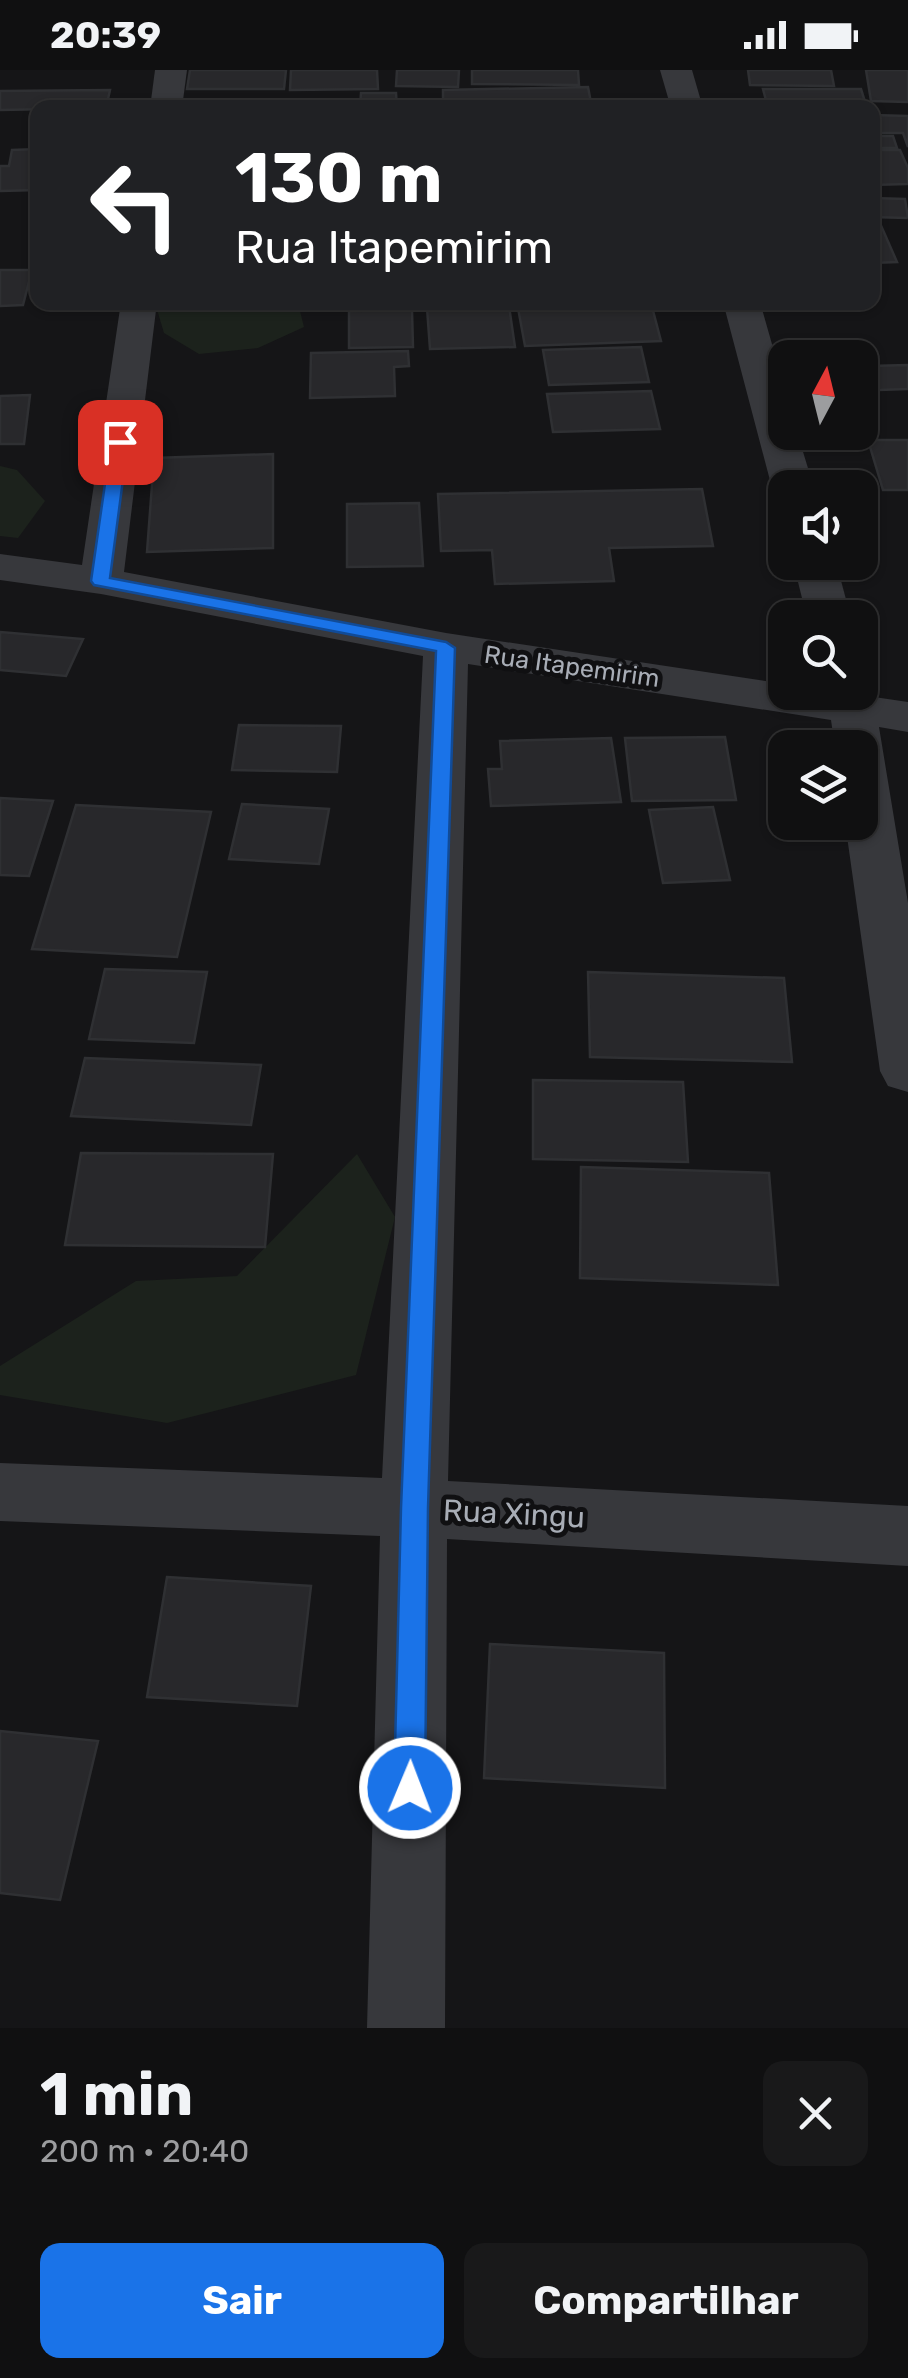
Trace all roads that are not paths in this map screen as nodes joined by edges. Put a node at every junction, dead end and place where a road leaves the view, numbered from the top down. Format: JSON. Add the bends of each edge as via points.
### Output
{"nodes":[{"id":1,"x":171,"y":70,"type":"edge"},
{"id":2,"x":676,"y":70,"type":"edge"},
{"id":3,"x":167,"y":100,"type":"edge"},
{"id":4,"x":685,"y":100,"type":"edge"},
{"id":5,"x":138,"y":310,"type":"edge"},
{"id":6,"x":744,"y":310,"type":"edge"},
{"id":7,"x":788,"y":470,"type":"edge"},
{"id":8,"x":0,"y":568,"type":"edge"},
{"id":9,"x":100,"y":581,"type":"junction"},
{"id":10,"x":446,"y":648,"type":"junction"},
{"id":11,"x":768,"y":689,"type":"edge"},
{"id":12,"x":878,"y":707,"type":"edge"},
{"id":13,"x":854,"y":710,"type":"edge"},
{"id":14,"x":908,"y":716,"type":"edge"},
{"id":15,"x":908,"y":1071,"type":"edge"},
{"id":16,"x":0,"y":1492,"type":"edge"},
{"id":17,"x":414,"y":1508,"type":"junction"},
{"id":18,"x":908,"y":1536,"type":"edge"},
{"id":19,"x":406,"y":2028,"type":"edge"}],
"edges":[{"from":1,"to":3,"type":"street"},
{"from":2,"to":4,"type":"street"},
{"from":5,"to":9,"type":"street"},
{"from":6,"to":7,"type":"street"},
{"from":8,"to":9,"type":"street","name":"Rua Itapemirim"},
{"from":9,"to":10,"type":"street","name":"Rua Itapemirim"},
{"from":10,"to":11,"type":"street","name":"Rua Itapemirim"},
{"from":10,"to":17,"type":"street"},
{"from":12,"to":14,"type":"street","name":"Rua Itapemirim"},
{"from":13,"to":15,"type":"street"},
{"from":16,"to":17,"type":"street","name":"Rua Xingu"},
{"from":17,"to":18,"type":"street","name":"Rua Xingu"},
{"from":17,"to":19,"type":"street"}]}
